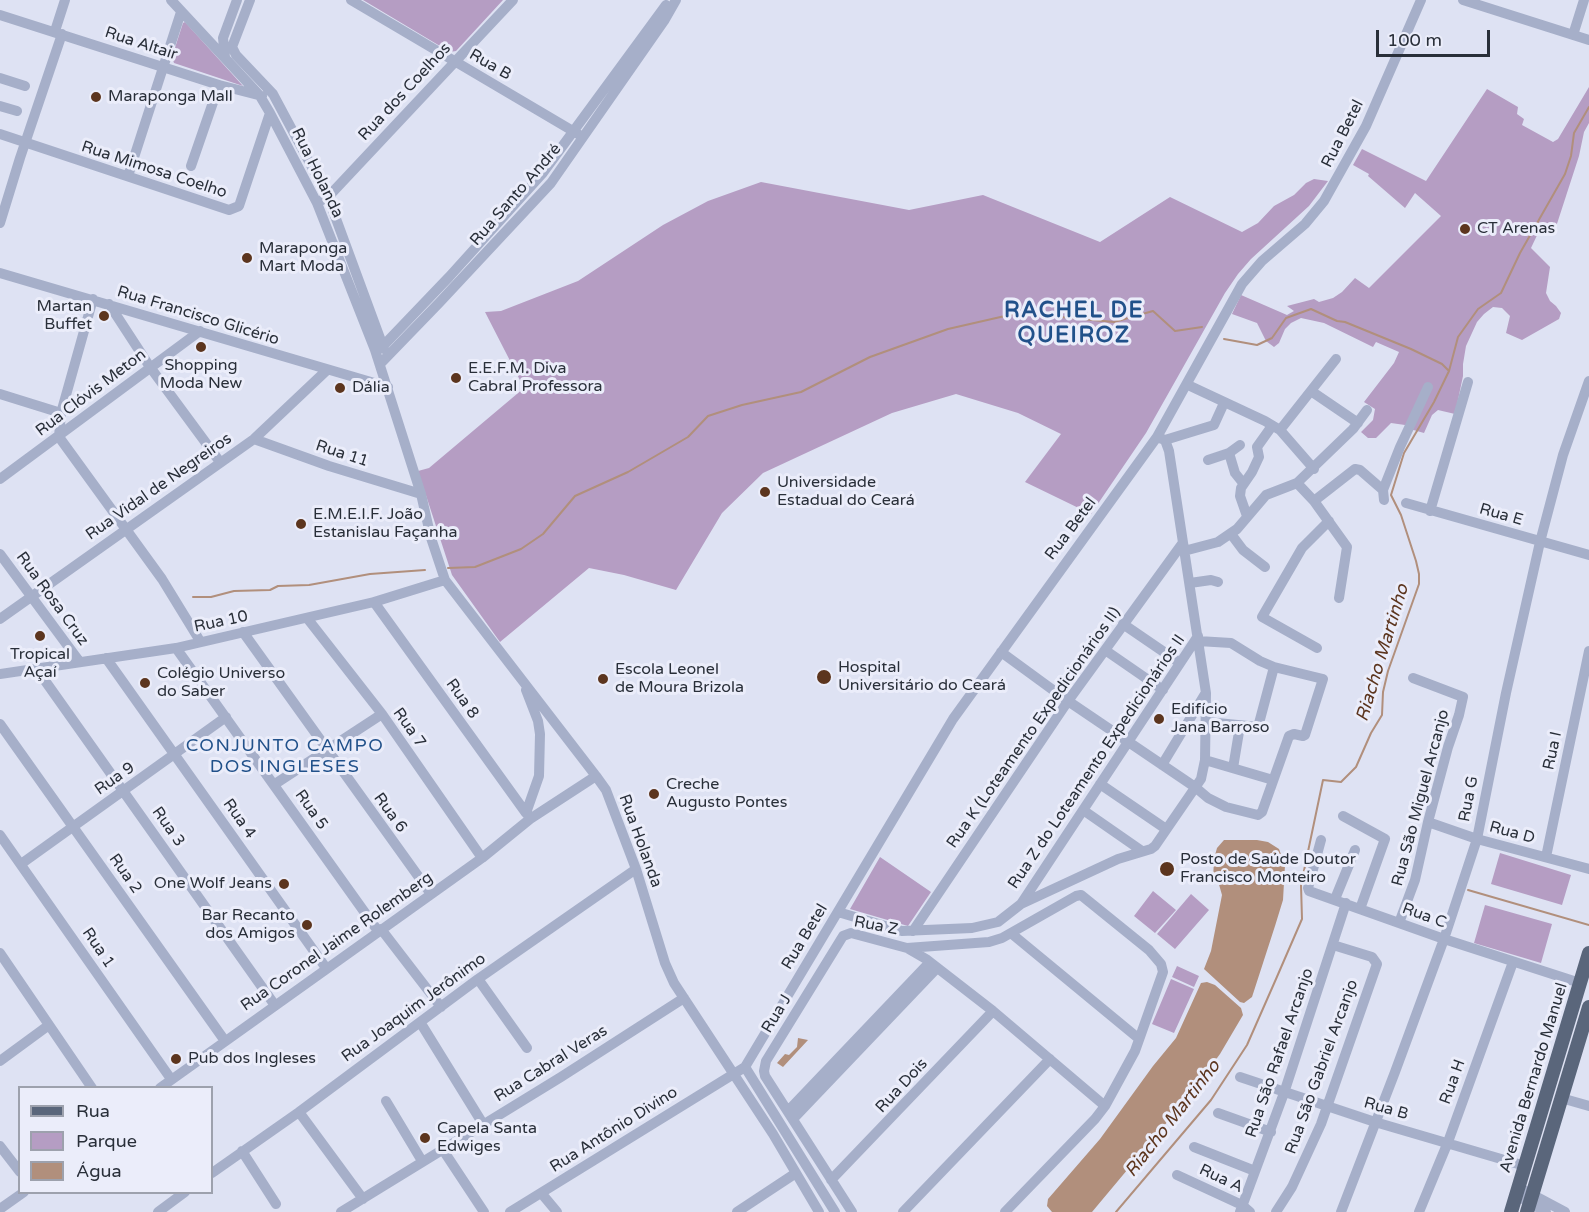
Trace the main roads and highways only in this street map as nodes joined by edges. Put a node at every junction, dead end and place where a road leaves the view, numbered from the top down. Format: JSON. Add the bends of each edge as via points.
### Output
{"nodes":[{"id":1,"x":1589,"y":953,"type":"edge"},
{"id":2,"x":1589,"y":1006,"type":"edge"},
{"id":3,"x":1530,"y":1203,"type":"edge"},
{"id":4,"x":1511,"y":1212,"type":"edge"}],
"edges":[{"from":1,"to":4,"type":"main road","name":"Avenida Bernardo Manuel"},
{"from":2,"to":3,"type":"main road","name":"Avenida Bernardo Manuel"}]}
